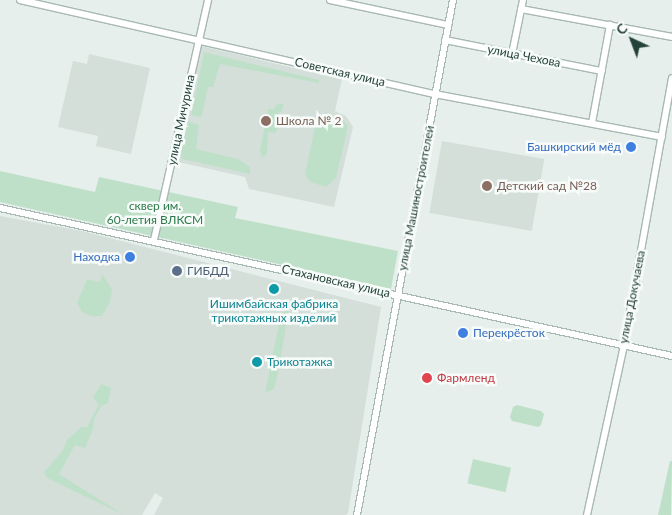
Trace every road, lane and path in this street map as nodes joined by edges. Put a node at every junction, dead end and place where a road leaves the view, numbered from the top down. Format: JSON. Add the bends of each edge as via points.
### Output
{"nodes":[{"id":1,"x":20,"y":0,"type":"edge"},
{"id":2,"x":208,"y":0,"type":"edge"},
{"id":3,"x":330,"y":0,"type":"edge"},
{"id":4,"x":453,"y":0,"type":"edge"},
{"id":5,"x":523,"y":0,"type":"edge"},
{"id":6,"x":522,"y":9,"type":"junction"},
{"id":7,"x":448,"y":25,"type":"junction"},
{"id":8,"x":610,"y":25,"type":"junction"},
{"id":9,"x":672,"y":37,"type":"edge"},
{"id":10,"x":198,"y":40,"type":"junction"},
{"id":11,"x":445,"y":40,"type":"junction"},
{"id":12,"x":512,"y":54,"type":"junction"},
{"id":13,"x":602,"y":71,"type":"junction"},
{"id":14,"x":672,"y":78,"type":"edge"},
{"id":15,"x":435,"y":94,"type":"junction"},
{"id":16,"x":592,"y":123,"type":"junction"},
{"id":17,"x":662,"y":137,"type":"junction"},
{"id":18,"x":0,"y":208,"type":"edge"},
{"id":19,"x":154,"y":240,"type":"junction"},
{"id":20,"x":397,"y":295,"type":"junction"},
{"id":21,"x":624,"y":346,"type":"junction"},
{"id":22,"x":672,"y":356,"type":"edge"},
{"id":23,"x":357,"y":515,"type":"edge"},
{"id":24,"x":587,"y":515,"type":"edge"}],
"edges":[{"from":1,"to":10,"type":"street","name":"Советская улица"},
{"from":2,"to":10,"type":"street","name":"улица Мичурина"},
{"from":3,"to":7,"type":"street"},
{"from":4,"to":7,"type":"street","name":"улица Машиностроителей"},
{"from":5,"to":6,"type":"street"},
{"from":6,"to":8,"type":"street"},
{"from":6,"to":12,"type":"street"},
{"from":7,"to":11,"type":"street","name":"улица Машиностроителей"},
{"from":8,"to":9,"type":"street"},
{"from":8,"to":13,"type":"street"},
{"from":10,"to":15,"type":"street","name":"Советская улица"},
{"from":10,"to":19,"type":"street","name":"улица Мичурина"},
{"from":11,"to":12,"type":"street","name":"улица Чехова"},
{"from":11,"to":15,"type":"street","name":"улица Машиностроителей"},
{"from":12,"to":13,"type":"street","name":"улица Чехова"},
{"from":13,"to":16,"type":"street"},
{"from":14,"to":17,"type":"street","name":"улица Докучаева"},
{"from":15,"to":16,"type":"street","name":"Советская улица"},
{"from":15,"to":20,"type":"street","name":"улица Машиностроителей"},
{"from":16,"to":17,"type":"street","name":"Советская улица"},
{"from":17,"to":21,"type":"street","name":"улица Докучаева"},
{"from":18,"to":19,"type":"street","name":"Стахановская улица"},
{"from":19,"to":20,"type":"street","name":"Стахановская улица"},
{"from":20,"to":21,"type":"street","name":"Стахановская улица"},
{"from":20,"to":23,"type":"street","name":"улица Машиностроителей"},
{"from":21,"to":22,"type":"street","name":"Стахановская улица"},
{"from":21,"to":24,"type":"street","name":"улица Докучаева"}]}
